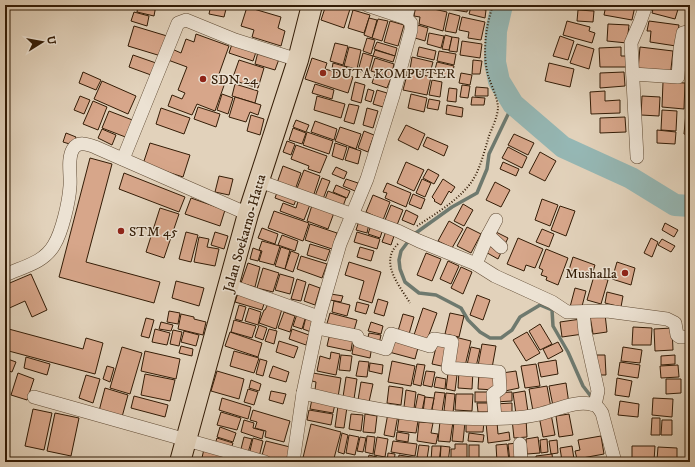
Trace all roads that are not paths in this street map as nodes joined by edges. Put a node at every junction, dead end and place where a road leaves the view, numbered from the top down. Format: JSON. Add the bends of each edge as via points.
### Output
{"nodes":[{"id":1,"x":312,"y":5,"type":"edge"},
{"id":2,"x":367,"y":5,"type":"edge"},
{"id":3,"x":408,"y":5,"type":"edge"},
{"id":4,"x":646,"y":5,"type":"edge"},
{"id":5,"x":406,"y":18,"type":"junction"},
{"id":6,"x":690,"y":31,"type":"edge"},
{"id":7,"x":298,"y":60,"type":"junction"},
{"id":8,"x":632,"y":74,"type":"junction"},
{"id":9,"x":637,"y":157,"type":"dead end"},
{"id":10,"x":123,"y":159,"type":"junction"},
{"id":11,"x":259,"y":181,"type":"junction"},
{"id":12,"x":248,"y":214,"type":"junction"},
{"id":13,"x":352,"y":214,"type":"junction"},
{"id":14,"x":496,"y":220,"type":"dead end"},
{"id":15,"x":488,"y":235,"type":"junction"},
{"id":16,"x":501,"y":247,"type":"dead end"},
{"id":17,"x":476,"y":264,"type":"junction"},
{"id":18,"x":5,"y":275,"type":"edge"},
{"id":19,"x":228,"y":285,"type":"junction"},
{"id":20,"x":583,"y":312,"type":"junction"},
{"id":21,"x":318,"y":323,"type":"junction"},
{"id":22,"x":690,"y":337,"type":"edge"},
{"id":23,"x":303,"y":393,"type":"junction"},
{"id":24,"x":34,"y":398,"type":"dead end"},
{"id":25,"x":595,"y":406,"type":"junction"},
{"id":26,"x":496,"y":418,"type":"junction"},
{"id":27,"x":186,"y":439,"type":"junction"},
{"id":28,"x":520,"y":444,"type":"dead end"},
{"id":29,"x":180,"y":462,"type":"edge"},
{"id":30,"x":265,"y":462,"type":"edge"},
{"id":31,"x":294,"y":462,"type":"edge"},
{"id":32,"x":521,"y":462,"type":"edge"},
{"id":33,"x":615,"y":462,"type":"edge"}],
"edges":[{"from":1,"to":7,"type":"highway","name":"Jalan Soekarno-Hatta"},
{"from":2,"to":5,"type":"street"},
{"from":3,"to":5,"type":"street"},
{"from":4,"to":8,"type":"street","via":[[631,43]]},
{"from":5,"to":13,"type":"street","via":[[411,23],[410,33],[393,96]]},
{"from":6,"to":8,"type":"street","via":[[684,33],[678,77]]},
{"from":7,"to":10,"type":"street","via":[[235,40],[186,20],[178,23]]},
{"from":7,"to":11,"type":"highway","name":"Jalan Soekarno-Hatta"},
{"from":8,"to":9,"type":"street"},
{"from":10,"to":12,"type":"street"},
{"from":10,"to":18,"type":"street","via":[[87,144],[76,146],[71,156],[66,210],[54,245],[39,261]]},
{"from":11,"to":12,"type":"highway","name":"Jalan Soekarno-Hatta"},
{"from":11,"to":13,"type":"street"},
{"from":12,"to":19,"type":"highway","name":"Jalan Soekarno-Hatta"},
{"from":13,"to":17,"type":"street"},
{"from":13,"to":21,"type":"street","via":[[340,244]]},
{"from":14,"to":15,"type":"street"},
{"from":15,"to":16,"type":"street"},
{"from":15,"to":17,"type":"street"},
{"from":17,"to":20,"type":"street","via":[[567,312]]},
{"from":19,"to":21,"type":"street"},
{"from":19,"to":27,"type":"highway","name":"Jalan Soekarno-Hatta"},
{"from":20,"to":22,"type":"street","via":[[607,311],[667,319],[675,323],[677,335]]},
{"from":20,"to":25,"type":"street","via":[[598,391]]},
{"from":21,"to":23,"type":"street"},
{"from":21,"to":26,"type":"street","via":[[357,336],[359,341],[386,349],[391,334],[430,346],[434,339],[452,342],[448,368],[499,372],[500,389],[493,394]]},
{"from":23,"to":26,"type":"street","via":[[352,405],[410,414]]},
{"from":23,"to":31,"type":"street"},
{"from":24,"to":27,"type":"street"},
{"from":25,"to":26,"type":"street","via":[[576,405],[541,414]]},
{"from":25,"to":33,"type":"street","via":[[602,413]]},
{"from":27,"to":29,"type":"highway","name":"Jalan Soekarno-Hatta"},
{"from":27,"to":30,"type":"street"},
{"from":28,"to":32,"type":"street"}]}
